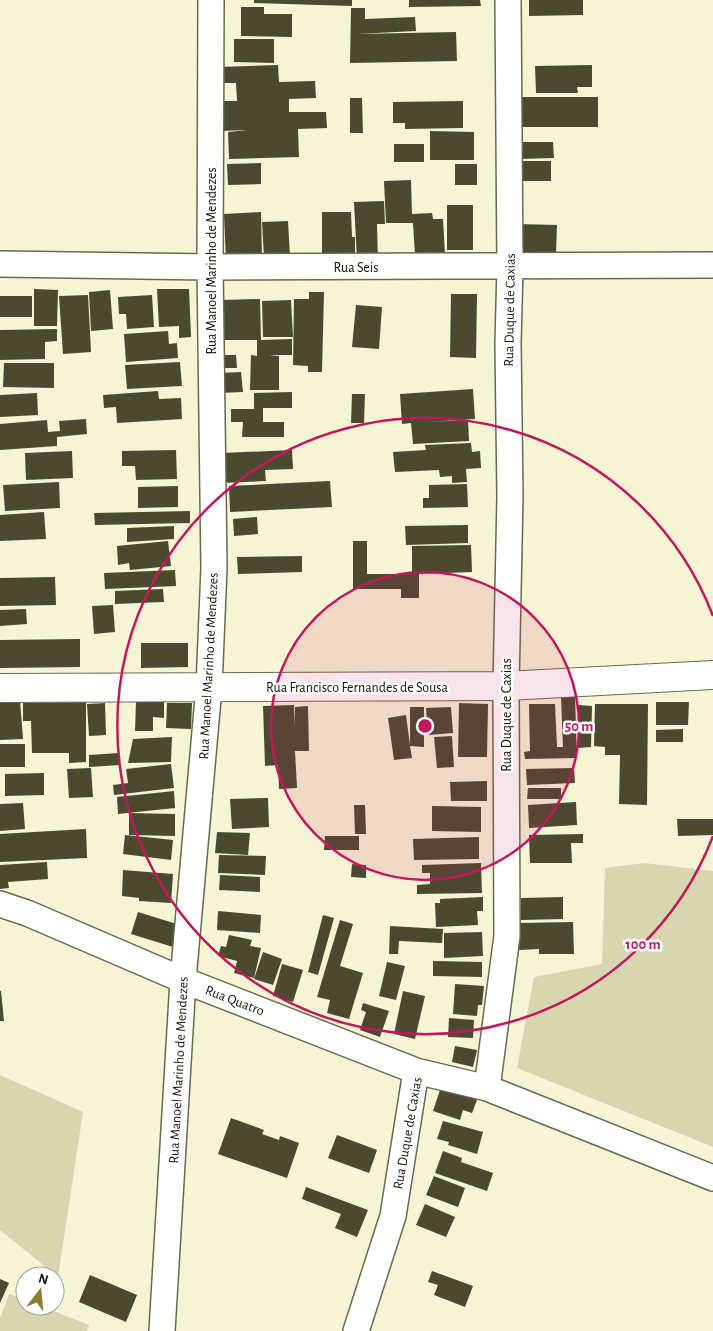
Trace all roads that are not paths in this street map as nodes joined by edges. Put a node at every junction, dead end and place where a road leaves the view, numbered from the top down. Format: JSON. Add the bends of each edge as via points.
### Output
{"nodes":[{"id":1,"x":211,"y":0,"type":"edge"},
{"id":2,"x":508,"y":0,"type":"edge"},
{"id":3,"x":0,"y":264,"type":"edge"},
{"id":4,"x":713,"y":265,"type":"edge"},
{"id":5,"x":210,"y":267,"type":"junction"},
{"id":6,"x":510,"y":267,"type":"junction"},
{"id":7,"x":713,"y":675,"type":"edge"},
{"id":8,"x":506,"y":686,"type":"junction"},
{"id":9,"x":209,"y":687,"type":"junction"},
{"id":10,"x":0,"y":688,"type":"edge"},
{"id":11,"x":0,"y":904,"type":"edge"},
{"id":12,"x":183,"y":980,"type":"junction"},
{"id":13,"x":416,"y":1071,"type":"junction"},
{"id":14,"x":487,"y":1088,"type":"junction"},
{"id":15,"x":713,"y":1178,"type":"edge"},
{"id":16,"x":162,"y":1331,"type":"edge"},
{"id":17,"x":356,"y":1331,"type":"edge"}],
"edges":[{"from":1,"to":5,"type":"street","name":"Rua Manoel Marinho de Mendezes"},
{"from":2,"to":6,"type":"street","name":"Rua Duque de Caxias"},
{"from":3,"to":5,"type":"street","name":"Rua Seis"},
{"from":4,"to":6,"type":"street","name":"Rua Seis"},
{"from":5,"to":6,"type":"street","name":"Rua Seis"},
{"from":5,"to":9,"type":"street","name":"Rua Manoel Marinho de Mendezes","via":[[214,568]]},
{"from":6,"to":8,"type":"street","name":"Rua Duque de Caxias"},
{"from":7,"to":8,"type":"street","name":"Rua Francisco Fernandes de Sousa"},
{"from":8,"to":9,"type":"street","name":"Rua Francisco Fernandes de Sousa"},
{"from":8,"to":14,"type":"street","name":"Rua Duque de Caxias","via":[[507,936]]},
{"from":9,"to":10,"type":"street","name":"Rua Francisco Fernandes de Sousa"},
{"from":9,"to":12,"type":"street","name":"Rua Manoel Marinho de Mendezes"},
{"from":11,"to":12,"type":"street","name":"Rua Quatro"},
{"from":12,"to":13,"type":"street","name":"Rua Quatro"},
{"from":12,"to":16,"type":"street","name":"Rua Manoel Marinho de Mendezes"},
{"from":13,"to":14,"type":"street","name":"Rua Duque de Caxias"},
{"from":13,"to":17,"type":"street","name":"Rua Duque de Caxias","via":[[393,1216]]},
{"from":14,"to":15,"type":"street"}]}
